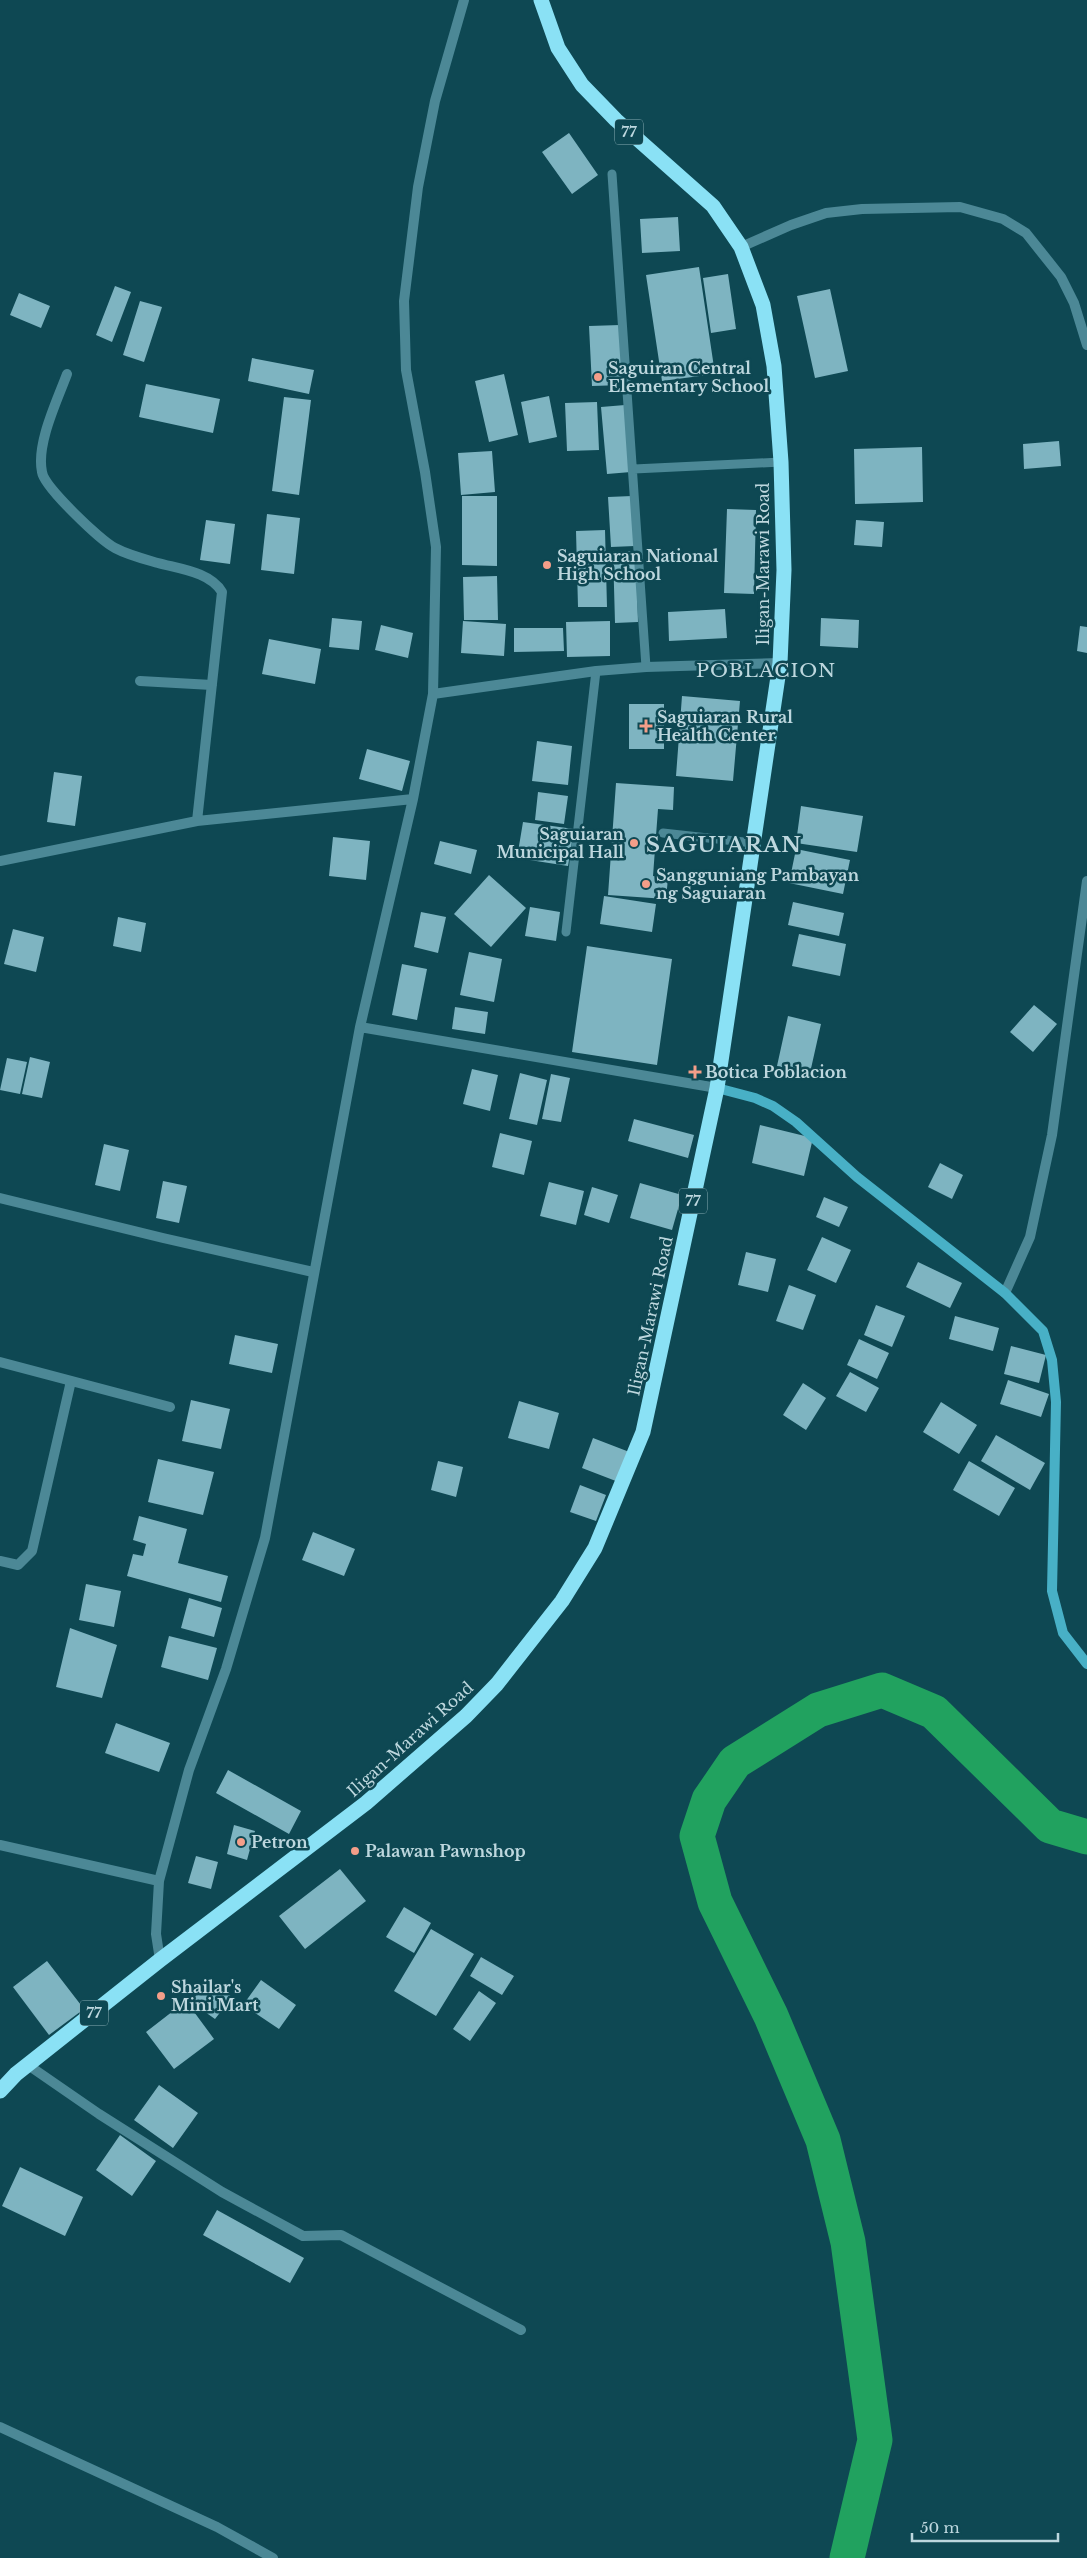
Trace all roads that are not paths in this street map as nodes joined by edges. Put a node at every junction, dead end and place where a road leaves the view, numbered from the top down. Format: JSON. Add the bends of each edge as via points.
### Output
{"nodes":[{"id":1,"x":464,"y":0,"type":"edge"},
{"id":2,"x":541,"y":0,"type":"edge"},
{"id":3,"x":612,"y":174,"type":"dead end"},
{"id":4,"x":741,"y":247,"type":"junction"},
{"id":5,"x":1087,"y":344,"type":"edge"},
{"id":6,"x":67,"y":374,"type":"dead end"},
{"id":7,"x":781,"y":462,"type":"junction"},
{"id":8,"x":634,"y":469,"type":"junction"},
{"id":9,"x":780,"y":663,"type":"junction"},
{"id":10,"x":646,"y":667,"type":"junction"},
{"id":11,"x":596,"y":671,"type":"junction"},
{"id":12,"x":140,"y":681,"type":"dead end"},
{"id":13,"x":212,"y":685,"type":"junction"},
{"id":14,"x":433,"y":694,"type":"junction"},
{"id":15,"x":413,"y":799,"type":"junction"},
{"id":16,"x":197,"y":821,"type":"junction"},
{"id":17,"x":663,"y":833,"type":"dead end"},
{"id":18,"x":753,"y":843,"type":"junction"},
{"id":19,"x":0,"y":861,"type":"edge"},
{"id":20,"x":1087,"y":881,"type":"edge"},
{"id":21,"x":566,"y":932,"type":"dead end"},
{"id":22,"x":360,"y":1027,"type":"junction"},
{"id":23,"x":717,"y":1088,"type":"junction"},
{"id":24,"x":0,"y":1198,"type":"edge"},
{"id":25,"x":314,"y":1272,"type":"junction"},
{"id":26,"x":1005,"y":1293,"type":"junction"},
{"id":27,"x":0,"y":1362,"type":"edge"},
{"id":28,"x":71,"y":1381,"type":"junction"},
{"id":29,"x":170,"y":1407,"type":"dead end"},
{"id":30,"x":0,"y":1561,"type":"edge"},
{"id":31,"x":1087,"y":1664,"type":"edge"},
{"id":32,"x":0,"y":1845,"type":"edge"},
{"id":33,"x":159,"y":1881,"type":"junction"},
{"id":34,"x":160,"y":1960,"type":"junction"},
{"id":35,"x":28,"y":2066,"type":"junction"},
{"id":36,"x":0,"y":2091,"type":"edge"},
{"id":37,"x":521,"y":2330,"type":"dead end"},
{"id":38,"x":0,"y":2427,"type":"edge"},
{"id":39,"x":272,"y":2558,"type":"edge"}],
"edges":[{"from":1,"to":14,"type":"street","via":[[435,101],[418,187],[404,301],[406,370],[436,547]]},
{"from":2,"to":4,"type":"highway","name":"Iligan-Marawi Road","number":"77","via":[[558,48],[582,85],[616,120],[713,206]]},
{"from":3,"to":8,"type":"lane"},
{"from":4,"to":5,"type":"street","via":[[826,213],[960,207],[994,216],[1026,233],[1061,277],[1074,303]]},
{"from":4,"to":7,"type":"highway","name":"Iligan-Marawi Road","number":"77","via":[[763,305],[774,366]]},
{"from":6,"to":13,"type":"street","via":[[43,443],[42,474],[98,536],[115,548],[202,575],[218,585],[222,592]]},
{"from":7,"to":8,"type":"lane"},
{"from":7,"to":9,"type":"highway","name":"Iligan-Marawi Road","number":"77","via":[[784,570]]},
{"from":8,"to":10,"type":"lane"},
{"from":9,"to":10,"type":"street"},
{"from":9,"to":18,"type":"highway","name":"Iligan-Marawi Road","number":"77"},
{"from":10,"to":11,"type":"street"},
{"from":11,"to":14,"type":"street"},
{"from":11,"to":21,"type":"lane"},
{"from":12,"to":13,"type":"street"},
{"from":13,"to":16,"type":"street"},
{"from":14,"to":15,"type":"street"},
{"from":15,"to":16,"type":"street"},
{"from":15,"to":22,"type":"street"},
{"from":16,"to":19,"type":"street"},
{"from":17,"to":18,"type":"lane"},
{"from":18,"to":23,"type":"highway","name":"Iligan-Marawi Road","number":"77"},
{"from":20,"to":26,"type":"street","via":[[1052,1135],[1030,1237]]},
{"from":22,"to":23,"type":"street"},
{"from":22,"to":25,"type":"street"},
{"from":23,"to":26,"type":"main road","via":[[756,1098],[796,1122],[857,1177]]},
{"from":23,"to":34,"type":"highway","name":"Iligan-Marawi Road","number":"77","via":[[643,1432],[595,1548],[562,1601],[497,1684],[466,1716],[366,1802]]},
{"from":24,"to":25,"type":"street"},
{"from":25,"to":33,"type":"street","via":[[265,1538],[226,1669],[189,1770]]},
{"from":26,"to":31,"type":"main road","via":[[1042,1331],[1052,1360],[1056,1402],[1052,1591],[1063,1633]]},
{"from":27,"to":28,"type":"street"},
{"from":28,"to":29,"type":"street"},
{"from":28,"to":30,"type":"street","via":[[32,1551],[18,1565]]},
{"from":32,"to":33,"type":"street"},
{"from":33,"to":34,"type":"street","via":[[156,1934]]},
{"from":34,"to":35,"type":"highway","name":"Iligan-Marawi Road","number":"77"},
{"from":35,"to":36,"type":"highway","name":"Iligan-Marawi Road","number":"77"},
{"from":35,"to":37,"type":"street","via":[[222,2192],[303,2236],[341,2235]]},
{"from":38,"to":39,"type":"street","via":[[217,2527]]}]}
